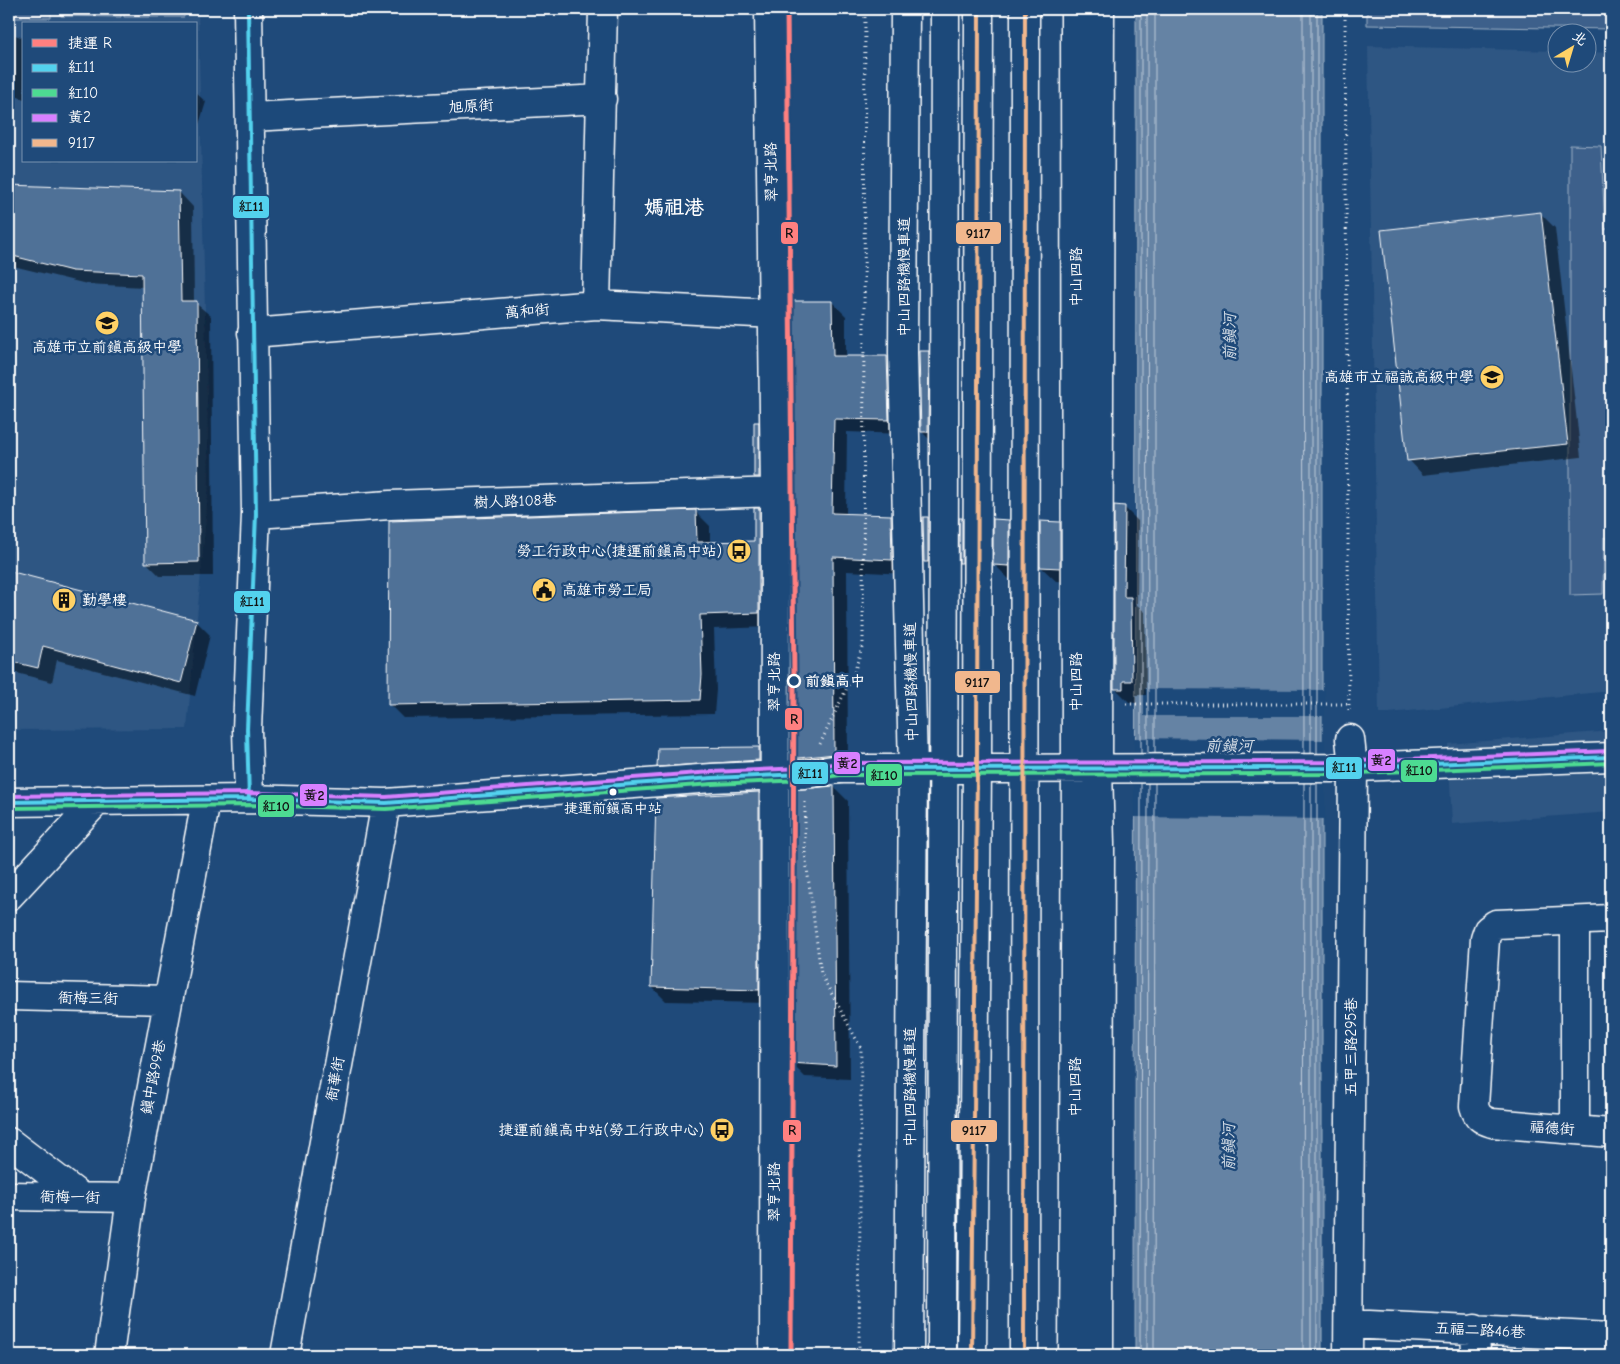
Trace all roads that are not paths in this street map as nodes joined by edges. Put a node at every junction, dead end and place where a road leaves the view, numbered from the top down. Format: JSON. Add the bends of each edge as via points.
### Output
{"nodes":[{"id":1,"x":248,"y":9,"type":"edge"},
{"id":2,"x":603,"y":9,"type":"edge"},
{"id":3,"x":769,"y":9,"type":"edge"},
{"id":4,"x":905,"y":9,"type":"edge"},
{"id":5,"x":945,"y":9,"type":"edge"},
{"id":6,"x":979,"y":9,"type":"edge"},
{"id":7,"x":1025,"y":9,"type":"edge"},
{"id":8,"x":1075,"y":9,"type":"edge"},
{"id":9,"x":1100,"y":9,"type":"edge"},
{"id":10,"x":602,"y":99,"type":"junction"},
{"id":11,"x":250,"y":118,"type":"junction"},
{"id":12,"x":596,"y":305,"type":"junction"},
{"id":13,"x":774,"y":314,"type":"junction"},
{"id":14,"x":252,"y":333,"type":"junction"},
{"id":15,"x":775,"y":492,"type":"junction"},
{"id":16,"x":256,"y":514,"type":"junction"},
{"id":17,"x":1350,"y":739,"type":"road end"},
{"id":18,"x":1611,"y":757,"type":"edge"},
{"id":19,"x":1343,"y":767,"type":"junction"},
{"id":20,"x":943,"y":768,"type":"junction"},
{"id":21,"x":978,"y":768,"type":"junction"},
{"id":22,"x":1026,"y":768,"type":"junction"},
{"id":23,"x":1087,"y":768,"type":"junction"},
{"id":24,"x":912,"y":769,"type":"junction"},
{"id":25,"x":774,"y":775,"type":"junction"},
{"id":26,"x":250,"y":799,"type":"junction"},
{"id":27,"x":98,"y":800,"type":"junction"},
{"id":28,"x":206,"y":801,"type":"junction"},
{"id":29,"x":9,"y":802,"type":"edge"},
{"id":30,"x":386,"y":802,"type":"junction"},
{"id":31,"x":9,"y":896,"type":"edge"},
{"id":32,"x":1611,"y":919,"type":"edge"},
{"id":33,"x":1574,"y":920,"type":"junction"},
{"id":34,"x":9,"y":996,"type":"edge"},
{"id":35,"x":168,"y":1000,"type":"junction"},
{"id":36,"x":1574,"y":1129,"type":"junction"},
{"id":37,"x":1611,"y":1133,"type":"edge"},
{"id":38,"x":9,"y":1142,"type":"edge"},
{"id":39,"x":9,"y":1196,"type":"edge"},
{"id":40,"x":81,"y":1197,"type":"junction"},
{"id":41,"x":130,"y":1198,"type":"junction"},
{"id":42,"x":1349,"y":1324,"type":"junction"},
{"id":43,"x":1611,"y":1337,"type":"edge"},
{"id":44,"x":1476,"y":1342,"type":"edge"},
{"id":45,"x":109,"y":1355,"type":"edge"},
{"id":46,"x":285,"y":1355,"type":"edge"},
{"id":47,"x":774,"y":1355,"type":"edge"},
{"id":48,"x":908,"y":1355,"type":"edge"},
{"id":49,"x":942,"y":1355,"type":"edge"},
{"id":50,"x":972,"y":1355,"type":"edge"},
{"id":51,"x":1024,"y":1355,"type":"edge"},
{"id":52,"x":1073,"y":1355,"type":"edge"},
{"id":53,"x":1099,"y":1355,"type":"edge"},
{"id":54,"x":1348,"y":1355,"type":"edge"}],
"edges":[{"from":1,"to":11,"type":"main road"},
{"from":2,"to":10,"type":"main road"},
{"from":3,"to":13,"type":"main road","name":"翠亨北路"},
{"from":4,"to":24,"type":"main road","name":"中山四路機慢車道","via":[[903,353]]},
{"from":5,"to":20,"type":"main road"},
{"from":6,"to":21,"type":"main road"},
{"from":7,"to":22,"type":"main road"},
{"from":8,"to":23,"type":"main road","name":"中山四路"},
{"from":9,"to":23,"type":"main road"},
{"from":10,"to":11,"type":"main road","name":"旭原街"},
{"from":10,"to":12,"type":"main road"},
{"from":11,"to":14,"type":"main road"},
{"from":12,"to":13,"type":"main road","name":"萬和街"},
{"from":12,"to":14,"type":"main road","name":"萬和街"},
{"from":13,"to":15,"type":"main road","name":"翠亨北路"},
{"from":14,"to":16,"type":"main road"},
{"from":15,"to":16,"type":"main road","name":"樹人路108巷","via":[[390,505]]},
{"from":15,"to":25,"type":"main road","name":"翠亨北路"},
{"from":16,"to":26,"type":"main road","via":[[247,729]]},
{"from":17,"to":19,"type":"main road","name":"五甲三路295巷"},
{"from":18,"to":19,"type":"main road"},
{"from":19,"to":23,"type":"main road"},
{"from":19,"to":42,"type":"main road","name":"五甲三路295巷"},
{"from":20,"to":21,"type":"main road"},
{"from":20,"to":24,"type":"main road"},
{"from":20,"to":49,"type":"main road"},
{"from":21,"to":22,"type":"main road"},
{"from":21,"to":50,"type":"main road"},
{"from":22,"to":23,"type":"main road"},
{"from":22,"to":51,"type":"main road"},
{"from":23,"to":52,"type":"main road","name":"中山四路"},
{"from":23,"to":53,"type":"main road","via":[[1100,844]]},
{"from":24,"to":25,"type":"main road","via":[[840,769]]},
{"from":24,"to":48,"type":"main road","name":"中山四路機慢車道"},
{"from":25,"to":30,"type":"main road"},
{"from":25,"to":47,"type":"main road","name":"翠亨北路"},
{"from":26,"to":28,"type":"main road"},
{"from":26,"to":30,"type":"main road"},
{"from":27,"to":28,"type":"main road"},
{"from":27,"to":29,"type":"main road"},
{"from":27,"to":31,"type":"main road"},
{"from":28,"to":35,"type":"main road","name":"鎮中路99巷"},
{"from":30,"to":46,"type":"main road","name":"衙華街"},
{"from":32,"to":33,"type":"main road"},
{"from":33,"to":36,"type":"main road"},
{"from":33,"to":36,"type":"main road","name":"福德街","via":[[1496,924],[1488,930],[1474,1106],[1483,1121]]},
{"from":34,"to":35,"type":"main road","name":"衙梅三街"},
{"from":35,"to":41,"type":"main road","name":"鎮中路99巷"},
{"from":36,"to":37,"type":"main road","name":"福德街"},
{"from":38,"to":40,"type":"main road"},
{"from":39,"to":40,"type":"main road","name":"衙梅一街"},
{"from":40,"to":41,"type":"main road","name":"衙梅一街"},
{"from":41,"to":45,"type":"main road","name":"鎮中路99巷"},
{"from":42,"to":44,"type":"main road","name":"五福二路46巷"},
{"from":42,"to":54,"type":"main road","name":"五甲三路295巷"},
{"from":43,"to":44,"type":"main road","name":"五福二路46巷"}]}
